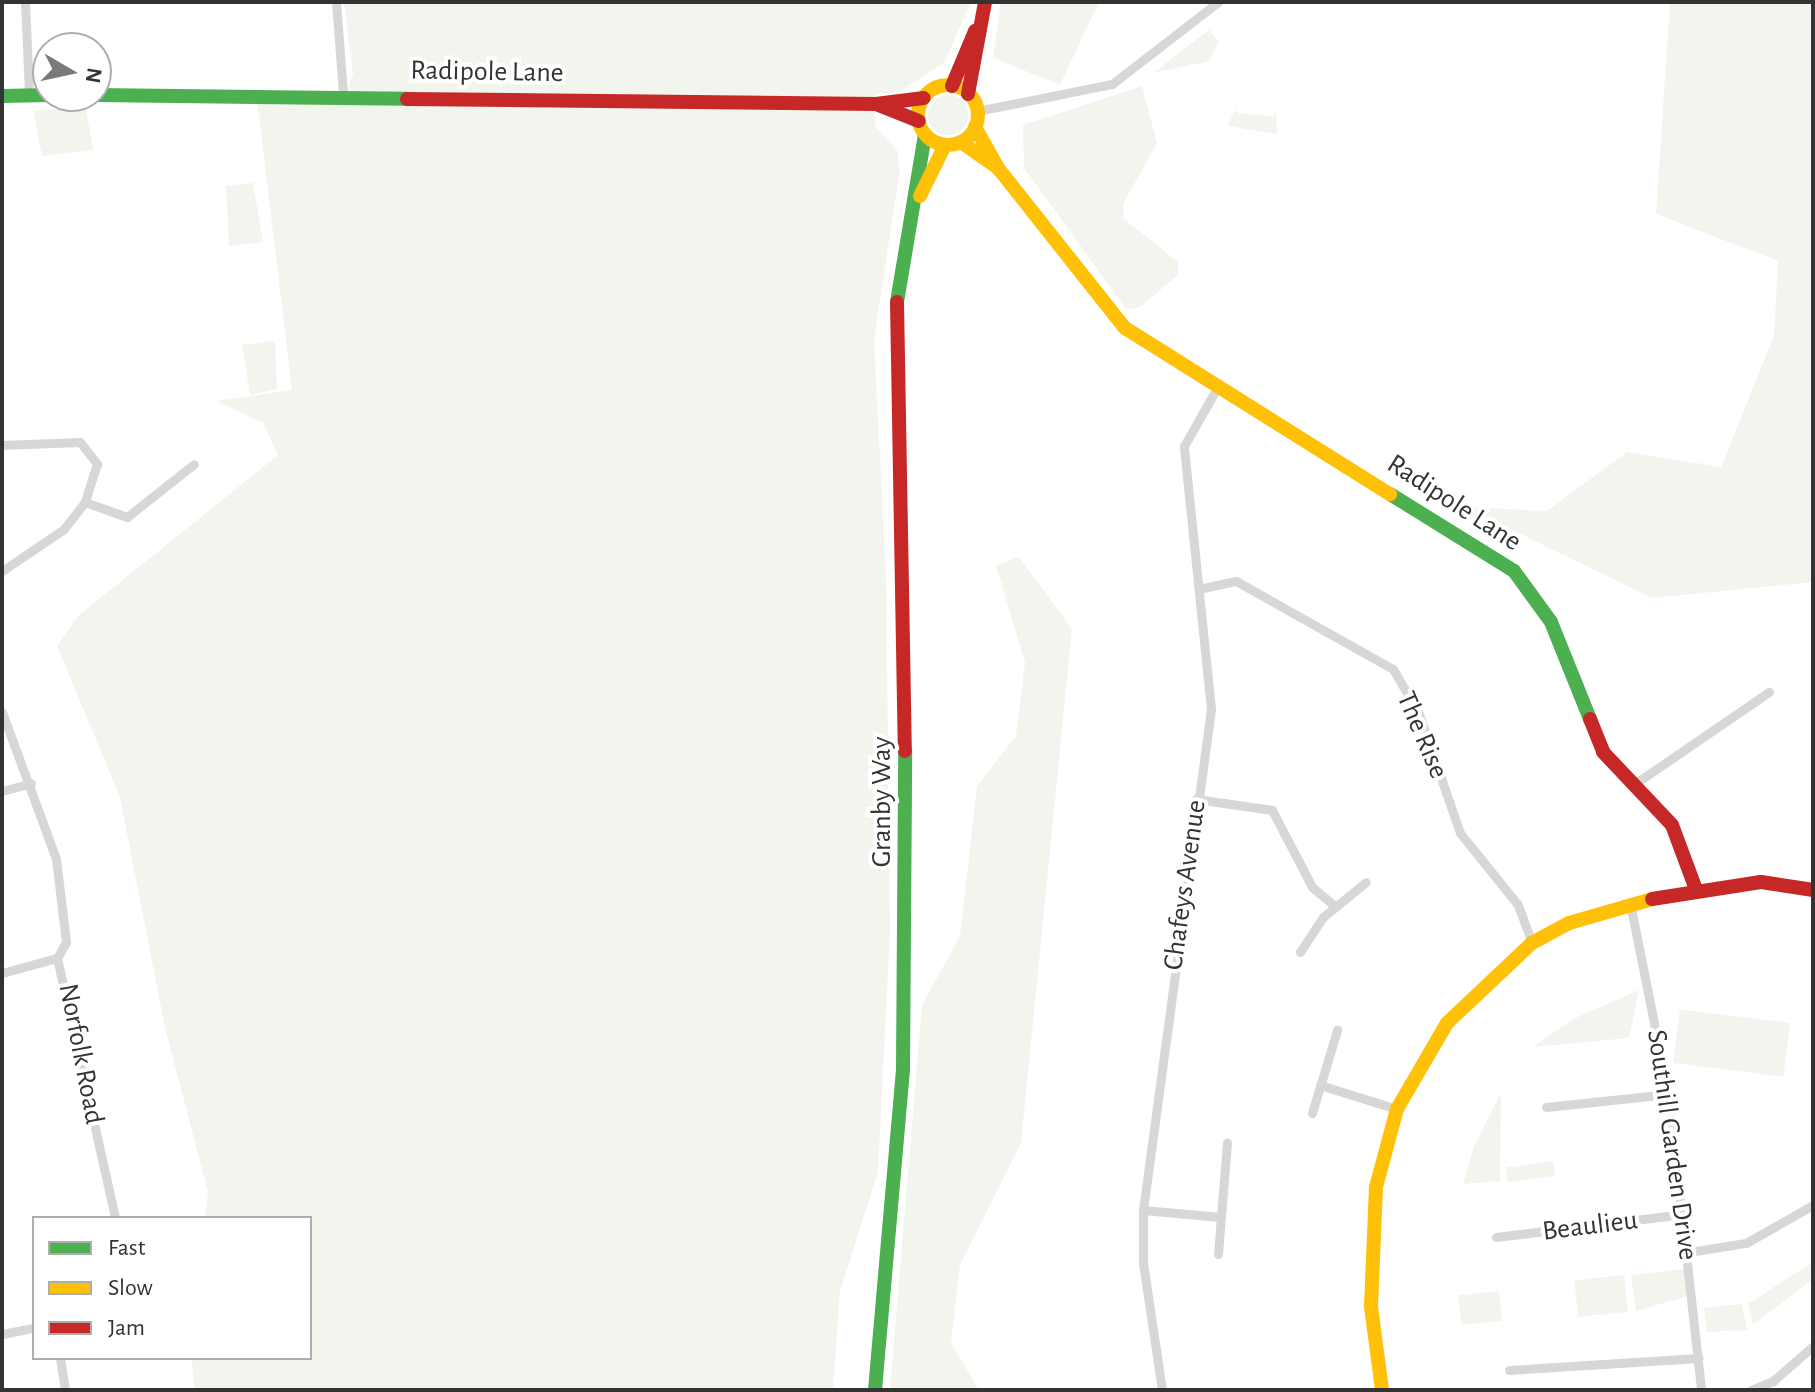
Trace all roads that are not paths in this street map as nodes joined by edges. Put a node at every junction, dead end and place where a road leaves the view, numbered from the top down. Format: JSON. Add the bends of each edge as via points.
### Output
{"nodes":[{"id":1,"x":25,"y":2,"type":"edge"},
{"id":2,"x":336,"y":2,"type":"edge"},
{"id":3,"x":1218,"y":2,"type":"edge"},
{"id":4,"x":984,"y":5,"type":"edge"},
{"id":5,"x":952,"y":86,"type":"junction"},
{"id":6,"x":343,"y":94,"type":"junction"},
{"id":7,"x":968,"y":94,"type":"junction"},
{"id":8,"x":29,"y":95,"type":"joint"},
{"id":9,"x":112,"y":95,"type":"edge"},
{"id":10,"x":2,"y":96,"type":"edge"},
{"id":11,"x":924,"y":98,"type":"junction"},
{"id":12,"x":876,"y":104,"type":"junction"},
{"id":13,"x":977,"y":111,"type":"junction"},
{"id":14,"x":975,"y":127,"type":"junction"},
{"id":15,"x":922,"y":128,"type":"junction"},
{"id":16,"x":953,"y":144,"type":"junction"},
{"id":17,"x":998,"y":168,"type":"junction"},
{"id":18,"x":911,"y":215,"type":"junction"},
{"id":19,"x":1217,"y":388,"type":"junction"},
{"id":20,"x":2,"y":445,"type":"edge"},
{"id":21,"x":194,"y":464,"type":"dead end"},
{"id":22,"x":85,"y":502,"type":"junction"},
{"id":23,"x":2,"y":571,"type":"edge"},
{"id":24,"x":1203,"y":588,"type":"junction"},
{"id":25,"x":1769,"y":692,"type":"dead end"},
{"id":26,"x":2,"y":712,"type":"edge"},
{"id":27,"x":31,"y":783,"type":"junction"},
{"id":28,"x":1633,"y":785,"type":"junction"},
{"id":29,"x":2,"y":791,"type":"edge"},
{"id":30,"x":1196,"y":799,"type":"junction"},
{"id":31,"x":1366,"y":882,"type":"dead end"},
{"id":32,"x":1695,"y":887,"type":"junction"},
{"id":33,"x":1813,"y":890,"type":"edge"},
{"id":34,"x":1629,"y":902,"type":"junction"},
{"id":35,"x":1336,"y":907,"type":"junction"},
{"id":36,"x":1532,"y":943,"type":"junction"},
{"id":37,"x":1300,"y":952,"type":"dead end"},
{"id":38,"x":57,"y":958,"type":"junction"},
{"id":39,"x":2,"y":973,"type":"edge"},
{"id":40,"x":1337,"y":1030,"type":"dead end"},
{"id":41,"x":1320,"y":1085,"type":"junction"},
{"id":42,"x":1668,"y":1094,"type":"junction"},
{"id":43,"x":1546,"y":1107,"type":"dead end"},
{"id":44,"x":1397,"y":1109,"type":"junction"},
{"id":45,"x":1312,"y":1113,"type":"dead end"},
{"id":46,"x":1227,"y":1142,"type":"dead end"},
{"id":47,"x":1813,"y":1205,"type":"edge"},
{"id":48,"x":1143,"y":1210,"type":"junction"},
{"id":49,"x":1684,"y":1214,"type":"junction"},
{"id":50,"x":115,"y":1216,"type":"edge"},
{"id":51,"x":1221,"y":1217,"type":"junction"},
{"id":52,"x":1496,"y":1237,"type":"dead end"},
{"id":53,"x":1689,"y":1252,"type":"junction"},
{"id":54,"x":1218,"y":1254,"type":"dead end"},
{"id":55,"x":32,"y":1328,"type":"edge"},
{"id":56,"x":2,"y":1334,"type":"edge"},
{"id":57,"x":1813,"y":1346,"type":"edge"},
{"id":58,"x":1699,"y":1358,"type":"junction"},
{"id":59,"x":60,"y":1360,"type":"edge"},
{"id":60,"x":1509,"y":1370,"type":"dead end"},
{"id":61,"x":65,"y":1390,"type":"edge"},
{"id":62,"x":875,"y":1390,"type":"edge"},
{"id":63,"x":1162,"y":1390,"type":"edge"},
{"id":64,"x":1382,"y":1390,"type":"edge"},
{"id":65,"x":1701,"y":1390,"type":"edge"},
{"id":66,"x":1751,"y":1390,"type":"edge"}],
"edges":[{"from":1,"to":8,"type":"street"},
{"from":2,"to":6,"type":"street"},
{"from":3,"to":13,"type":"street","via":[[1112,84]]},
{"from":4,"to":5,"type":"main road"},
{"from":4,"to":7,"type":"main road"},
{"from":5,"to":7,"type":"main road"},
{"from":5,"to":11,"type":"main road"},
{"from":6,"to":9,"type":"main road","name":"Radipole Lane"},
{"from":6,"to":12,"type":"main road","name":"Radipole Lane"},
{"from":7,"to":13,"type":"main road"},
{"from":8,"to":10,"type":"main road"},
{"from":11,"to":12,"type":"main road","name":"Radipole Lane"},
{"from":11,"to":15,"type":"main road"},
{"from":12,"to":15,"type":"main road","name":"Radipole Lane"},
{"from":13,"to":14,"type":"main road"},
{"from":14,"to":16,"type":"main road"},
{"from":14,"to":17,"type":"main road","name":"Radipole Lane"},
{"from":15,"to":16,"type":"main road"},
{"from":15,"to":18,"type":"main road","name":"Granby Way"},
{"from":16,"to":17,"type":"main road","name":"Radipole Lane"},
{"from":16,"to":18,"type":"main road","name":"Granby Way"},
{"from":17,"to":19,"type":"main road","name":"Radipole Lane","via":[[1125,328]]},
{"from":18,"to":62,"type":"main road","name":"Granby Way","via":[[893,326],[907,635],[905,991]]},
{"from":19,"to":24,"type":"street","name":"Chafeys Avenue","via":[[1184,446]]},
{"from":19,"to":28,"type":"main road","name":"Radipole Lane","via":[[1514,571],[1551,622],[1603,752]]},
{"from":20,"to":22,"type":"street","via":[[80,442],[97,464]]},
{"from":21,"to":22,"type":"street","via":[[127,517]]},
{"from":22,"to":23,"type":"street","via":[[51,542]]},
{"from":24,"to":30,"type":"street","name":"Chafeys Avenue","via":[[1211,709]]},
{"from":24,"to":36,"type":"street","name":"The Rise","via":[[1236,581],[1393,669],[1419,714],[1460,833],[1518,905]]},
{"from":25,"to":28,"type":"street"},
{"from":26,"to":27,"type":"street","name":"Norfolk Road"},
{"from":27,"to":29,"type":"street"},
{"from":27,"to":38,"type":"street","name":"Norfolk Road","via":[[63,904],[66,942]]},
{"from":28,"to":32,"type":"main road","name":"Radipole Lane","via":[[1672,825]]},
{"from":30,"to":35,"type":"street","via":[[1272,810],[1312,887]]},
{"from":30,"to":48,"type":"street","name":"Chafeys Avenue"},
{"from":31,"to":35,"type":"street"},
{"from":32,"to":33,"type":"main road","via":[[1761,882]]},
{"from":32,"to":34,"type":"main road"},
{"from":34,"to":36,"type":"main road"},
{"from":34,"to":42,"type":"street","name":"Southill Garden Drive"},
{"from":35,"to":37,"type":"street"},
{"from":36,"to":44,"type":"main road","via":[[1447,1023]]},
{"from":38,"to":39,"type":"street"},
{"from":38,"to":50,"type":"street","name":"Norfolk Road"},
{"from":40,"to":41,"type":"street"},
{"from":41,"to":44,"type":"street"},
{"from":41,"to":45,"type":"street"},
{"from":42,"to":43,"type":"street"},
{"from":42,"to":49,"type":"street","name":"Southill Garden Drive"},
{"from":44,"to":64,"type":"main road","via":[[1376,1187],[1372,1243]]},
{"from":46,"to":51,"type":"street"},
{"from":47,"to":53,"type":"street","via":[[1746,1243]]},
{"from":48,"to":51,"type":"street"},
{"from":48,"to":63,"type":"street","name":"Chafeys Avenue","via":[[1143,1263]]},
{"from":49,"to":52,"type":"street","name":"Beaulieu"},
{"from":49,"to":53,"type":"street","name":"Southill Garden Drive"},
{"from":51,"to":54,"type":"street"},
{"from":53,"to":58,"type":"street","name":"Southill Garden Drive"},
{"from":55,"to":56,"type":"street"},
{"from":57,"to":66,"type":"street","via":[[1773,1381]]},
{"from":58,"to":60,"type":"street"},
{"from":58,"to":65,"type":"street","name":"Southill Garden Drive"},
{"from":59,"to":61,"type":"street"}]}
